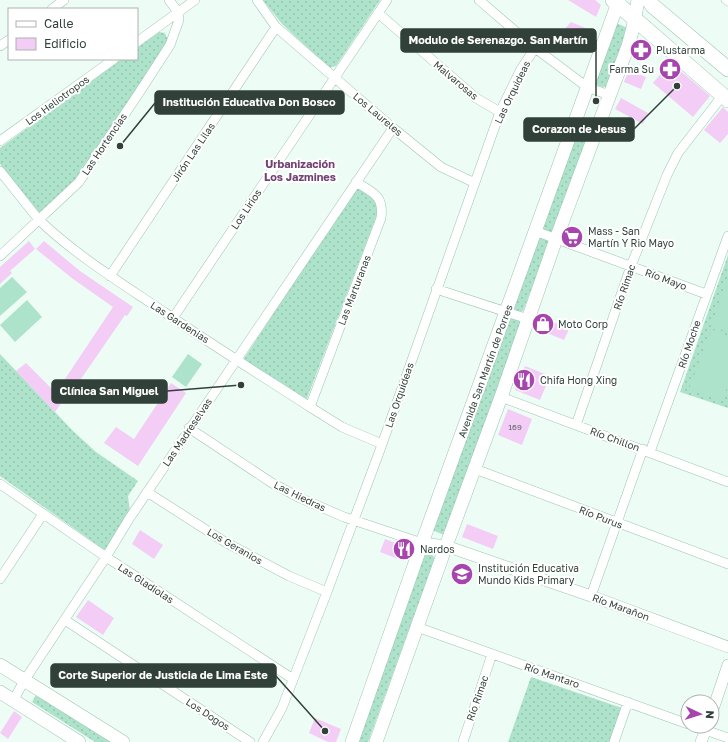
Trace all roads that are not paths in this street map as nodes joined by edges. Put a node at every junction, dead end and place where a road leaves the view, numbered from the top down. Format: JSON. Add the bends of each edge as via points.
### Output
{"nodes":[{"id":1,"x":64,"y":0,"type":"edge"},
{"id":2,"x":169,"y":0,"type":"edge"},
{"id":3,"x":195,"y":0,"type":"edge"},
{"id":4,"x":257,"y":0,"type":"edge"},
{"id":5,"x":387,"y":0,"type":"edge"},
{"id":6,"x":479,"y":0,"type":"edge"},
{"id":7,"x":638,"y":0,"type":"edge"},
{"id":8,"x":649,"y":0,"type":"edge"},
{"id":9,"x":725,"y":0,"type":"edge"},
{"id":10,"x":617,"y":2,"type":"edge"},
{"id":11,"x":728,"y":2,"type":"edge"},
{"id":12,"x":53,"y":8,"type":"edge"},
{"id":13,"x":178,"y":12,"type":"junction"},
{"id":14,"x":378,"y":14,"type":"junction"},
{"id":15,"x":635,"y":20,"type":"junction"},
{"id":16,"x":276,"y":27,"type":"junction"},
{"id":17,"x":138,"y":41,"type":"edge"},
{"id":18,"x":535,"y":48,"type":"junction"},
{"id":19,"x":113,"y":60,"type":"edge"},
{"id":20,"x":728,"y":69,"type":"edge"},
{"id":21,"x":335,"y":78,"type":"junction"},
{"id":22,"x":587,"y":87,"type":"junction"},
{"id":23,"x":609,"y":95,"type":"junction"},
{"id":24,"x":725,"y":97,"type":"edge"},
{"id":25,"x":500,"y":112,"type":"junction"},
{"id":26,"x":393,"y":128,"type":"junction"},
{"id":27,"x":0,"y":141,"type":"edge"},
{"id":28,"x":0,"y":171,"type":"edge"},
{"id":29,"x":356,"y":182,"type":"junction"},
{"id":30,"x":475,"y":183,"type":"junction"},
{"id":31,"x":39,"y":220,"type":"junction"},
{"id":32,"x":535,"y":231,"type":"junction"},
{"id":33,"x":728,"y":236,"type":"edge"},
{"id":34,"x":556,"y":239,"type":"junction"},
{"id":35,"x":0,"y":256,"type":"edge"},
{"id":36,"x":631,"y":266,"type":"junction"},
{"id":37,"x":110,"y":276,"type":"junction"},
{"id":38,"x":436,"y":289,"type":"junction"},
{"id":39,"x":706,"y":294,"type":"junction"},
{"id":40,"x":506,"y":311,"type":"junction"},
{"id":41,"x":173,"y":318,"type":"junction"},
{"id":42,"x":528,"y":319,"type":"junction"},
{"id":43,"x":238,"y":360,"type":"junction"},
{"id":44,"x":501,"y":397,"type":"junction"},
{"id":45,"x":310,"y":407,"type":"junction"},
{"id":46,"x":576,"y":425,"type":"junction"},
{"id":47,"x":189,"y":428,"type":"junction"},
{"id":48,"x":382,"y":444,"type":"junction"},
{"id":49,"x":646,"y":451,"type":"junction"},
{"id":50,"x":475,"y":469,"type":"junction"},
{"id":51,"x":728,"y":482,"type":"edge"},
{"id":52,"x":0,"y":484,"type":"edge"},
{"id":53,"x":147,"y":492,"type":"junction"},
{"id":54,"x":42,"y":514,"type":"junction"},
{"id":55,"x":354,"y":520,"type":"junction"},
{"id":56,"x":618,"y":524,"type":"junction"},
{"id":57,"x":422,"y":543,"type":"junction"},
{"id":58,"x":446,"y":546,"type":"junction"},
{"id":59,"x":106,"y":557,"type":"junction"},
{"id":60,"x":728,"y":564,"type":"edge"},
{"id":61,"x":0,"y":578,"type":"edge"},
{"id":62,"x":327,"y":592,"type":"junction"},
{"id":63,"x":592,"y":596,"type":"junction"},
{"id":64,"x":65,"y":620,"type":"junction"},
{"id":65,"x":417,"y":627,"type":"junction"},
{"id":66,"x":728,"y":647,"type":"edge"},
{"id":67,"x":492,"y":654,"type":"junction"},
{"id":68,"x":0,"y":665,"type":"edge"},
{"id":69,"x":728,"y":665,"type":"edge"},
{"id":70,"x":293,"y":679,"type":"junction"},
{"id":71,"x":24,"y":681,"type":"junction"},
{"id":72,"x":0,"y":692,"type":"edge"},
{"id":73,"x":718,"y":694,"type":"edge"},
{"id":74,"x":13,"y":700,"type":"junction"},
{"id":75,"x":628,"y":702,"type":"junction"},
{"id":76,"x":680,"y":721,"type":"edge"},
{"id":77,"x":79,"y":742,"type":"edge"},
{"id":78,"x":123,"y":742,"type":"edge"},
{"id":79,"x":250,"y":742,"type":"edge"},
{"id":80,"x":263,"y":742,"type":"edge"},
{"id":81,"x":352,"y":742,"type":"edge"},
{"id":82,"x":376,"y":742,"type":"edge"},
{"id":83,"x":463,"y":742,"type":"edge"},
{"id":84,"x":614,"y":742,"type":"edge"}],
"edges":[{"from":1,"to":12,"type":"street"},
{"from":2,"to":13,"type":"street"},
{"from":3,"to":13,"type":"street"},
{"from":4,"to":16,"type":"street","name":"Los Laureles"},
{"from":5,"to":14,"type":"street","name":"Los Lirios"},
{"from":6,"to":18,"type":"street"},
{"from":7,"to":15,"type":"main road"},
{"from":8,"to":20,"type":"main road"},
{"from":9,"to":11,"type":"street"},
{"from":10,"to":15,"type":"main road"},
{"from":10,"to":22,"type":"main road","name":"Avenida San Martín de Porres"},
{"from":13,"to":17,"type":"street"},
{"from":13,"to":31,"type":"street","name":"Las Hortencias","via":[[170,45],[139,93],[79,182]]},
{"from":14,"to":21,"type":"street","name":"Los Lirios"},
{"from":14,"to":25,"type":"street","name":"Malvarosas","via":[[476,98]]},
{"from":15,"to":23,"type":"main road"},
{"from":15,"to":24,"type":"main road"},
{"from":16,"to":21,"type":"street","name":"Los Laureles"},
{"from":16,"to":37,"type":"street","name":"Jirón Las Lilas"},
{"from":18,"to":22,"type":"street"},
{"from":18,"to":25,"type":"street","name":"Las Orquideas","via":[[521,69]]},
{"from":19,"to":27,"type":"street","name":"Los Heliotropos"},
{"from":21,"to":26,"type":"street","name":"Los Laureles"},
{"from":21,"to":41,"type":"street","name":"Los Lirios"},
{"from":22,"to":23,"type":"street"},
{"from":22,"to":32,"type":"main road","name":"Avenida San Martín de Porres"},
{"from":23,"to":34,"type":"main road"},
{"from":24,"to":36,"type":"street","name":"Río Rimac","via":[[678,153]]},
{"from":25,"to":30,"type":"street","name":"Las Orquideas"},
{"from":26,"to":29,"type":"street","name":"Las Madreselvas"},
{"from":26,"to":30,"type":"street","name":"Los Laureles","via":[[441,167]]},
{"from":28,"to":31,"type":"street","name":"Las Gardenias"},
{"from":29,"to":43,"type":"street","name":"Las Madreselvas"},
{"from":29,"to":45,"type":"street","name":"Las Marturanas","via":[[380,199],[381,218]]},
{"from":30,"to":38,"type":"street","name":"Las Orquideas"},
{"from":31,"to":35,"type":"street","name":"Las Hortencias"},
{"from":31,"to":37,"type":"street","name":"Las Gardenias","via":[[71,248]]},
{"from":32,"to":34,"type":"street","name":"Río Mayo"},
{"from":32,"to":40,"type":"main road","name":"Avenida San Martín de Porres"},
{"from":33,"to":39,"type":"street","name":"Río Moche"},
{"from":34,"to":36,"type":"street","name":"Río Mayo"},
{"from":34,"to":42,"type":"main road"},
{"from":36,"to":39,"type":"street","name":"Río Mayo"},
{"from":36,"to":46,"type":"street","name":"Río Rimac"},
{"from":37,"to":41,"type":"street","name":"Las Gardenias"},
{"from":38,"to":40,"type":"street"},
{"from":38,"to":48,"type":"street","name":"Las Orquideas"},
{"from":39,"to":49,"type":"street","name":"Río Moche"},
{"from":40,"to":42,"type":"street"},
{"from":40,"to":57,"type":"main road","name":"Avenida San Martín de Porres"},
{"from":41,"to":43,"type":"street","name":"Las Gardenias"},
{"from":42,"to":44,"type":"main road"},
{"from":43,"to":45,"type":"street","name":"Las Gardenias"},
{"from":43,"to":47,"type":"street","name":"Las Madreselvas"},
{"from":44,"to":46,"type":"street","name":"Río Chillon"},
{"from":44,"to":50,"type":"main road"},
{"from":45,"to":48,"type":"street","name":"Las Gardenias","via":[[342,427]]},
{"from":46,"to":49,"type":"street","name":"Río Chillon"},
{"from":47,"to":53,"type":"street","name":"Las Madreselvas"},
{"from":47,"to":55,"type":"street","name":"Las Hiedras","via":[[272,483]]},
{"from":48,"to":55,"type":"street","name":"Las Orquideas"},
{"from":49,"to":51,"type":"street","name":"Río Chillon"},
{"from":49,"to":56,"type":"street","name":"Río Moche"},
{"from":50,"to":56,"type":"street","name":"Río Purus"},
{"from":50,"to":58,"type":"main road"},
{"from":52,"to":54,"type":"street","name":"Las Gladiolas"},
{"from":53,"to":59,"type":"street","name":"Las Madreselvas"},
{"from":53,"to":62,"type":"street","name":"Los Geranios","via":[[225,542],[289,576]]},
{"from":54,"to":59,"type":"street","name":"Las Gladiolas"},
{"from":54,"to":61,"type":"street"},
{"from":55,"to":57,"type":"street","name":"Las Hiedras"},
{"from":55,"to":62,"type":"street","name":"Las Orquideas"},
{"from":56,"to":60,"type":"street","name":"Río Purus"},
{"from":56,"to":63,"type":"street","name":"Río Moche"},
{"from":57,"to":58,"type":"street","name":"Río Marañon"},
{"from":57,"to":81,"type":"main road","name":"Avenida San Martín de Porres"},
{"from":58,"to":63,"type":"street","name":"Río Marañon"},
{"from":58,"to":65,"type":"main road"},
{"from":59,"to":64,"type":"street","name":"Las Madreselvas"},
{"from":59,"to":70,"type":"street","name":"Las Gladiolas"},
{"from":62,"to":70,"type":"street","name":"Las Orquideas"},
{"from":63,"to":66,"type":"street","name":"Río Marañon"},
{"from":64,"to":71,"type":"street","name":"Las Madreselvas"},
{"from":64,"to":79,"type":"street","name":"Los Dogos"},
{"from":65,"to":67,"type":"street","name":"Río Mantaro"},
{"from":65,"to":82,"type":"main road"},
{"from":67,"to":75,"type":"street","name":"Río Mantaro"},
{"from":67,"to":83,"type":"street","name":"Río Rimac"},
{"from":68,"to":71,"type":"main road"},
{"from":69,"to":73,"type":"street"},
{"from":70,"to":80,"type":"street","name":"Las Orquideas","via":[[282,708]]},
{"from":71,"to":74,"type":"street","name":"Las Madreselvas"},
{"from":71,"to":78,"type":"main road"},
{"from":72,"to":74,"type":"main road"},
{"from":74,"to":77,"type":"main road"},
{"from":75,"to":76,"type":"street","name":"Río Mantaro"},
{"from":75,"to":84,"type":"street"}]}
